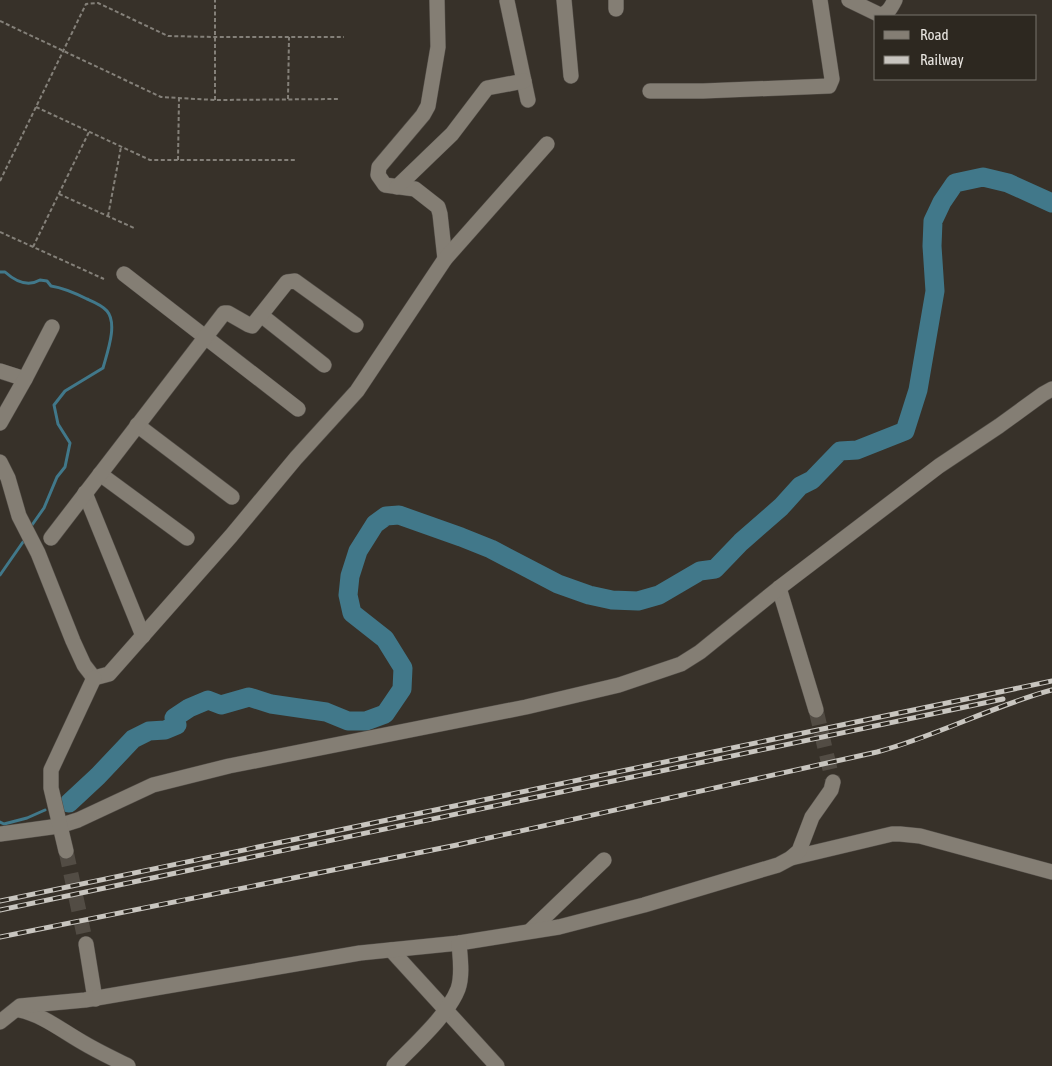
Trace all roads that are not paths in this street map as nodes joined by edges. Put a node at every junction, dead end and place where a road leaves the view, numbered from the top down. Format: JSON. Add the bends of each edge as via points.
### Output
{"nodes":[{"id":1,"x":437,"y":0,"type":"edge"},
{"id":2,"x":511,"y":0,"type":"edge"},
{"id":3,"x":564,"y":0,"type":"edge"},
{"id":4,"x":820,"y":0,"type":"edge"},
{"id":5,"x":850,"y":0,"type":"edge"},
{"id":6,"x":895,"y":0,"type":"edge"},
{"id":7,"x":571,"y":76,"type":"dead end"},
{"id":8,"x":524,"y":81,"type":"junction"},
{"id":9,"x":650,"y":91,"type":"dead end"},
{"id":10,"x":528,"y":100,"type":"dead end"},
{"id":11,"x":547,"y":144,"type":"dead end"},
{"id":12,"x":397,"y":187,"type":"junction"},
{"id":13,"x":445,"y":259,"type":"junction"},
{"id":14,"x":124,"y":274,"type":"dead end"},
{"id":15,"x":261,"y":315,"type":"junction"},
{"id":16,"x":356,"y":325,"type":"dead end"},
{"id":17,"x":52,"y":327,"type":"dead end"},
{"id":18,"x":206,"y":336,"type":"junction"},
{"id":19,"x":324,"y":365,"type":"dead end"},
{"id":20,"x":0,"y":370,"type":"edge"},
{"id":21,"x":25,"y":380,"type":"junction"},
{"id":22,"x":1052,"y":389,"type":"edge"},
{"id":23,"x":298,"y":408,"type":"dead end"},
{"id":24,"x":0,"y":423,"type":"edge"},
{"id":25,"x":137,"y":425,"type":"junction"},
{"id":26,"x":0,"y":462,"type":"edge"},
{"id":27,"x":100,"y":474,"type":"junction"},
{"id":28,"x":85,"y":493,"type":"junction"},
{"id":29,"x":232,"y":497,"type":"dead end"},
{"id":30,"x":51,"y":538,"type":"dead end"},
{"id":31,"x":186,"y":538,"type":"dead end"},
{"id":32,"x":779,"y":588,"type":"junction"},
{"id":33,"x":143,"y":636,"type":"junction"},
{"id":34,"x":94,"y":678,"type":"junction"},
{"id":35,"x":816,"y":710,"type":"tunnel mouth"},
{"id":36,"x":833,"y":782,"type":"tunnel mouth"},
{"id":37,"x":59,"y":826,"type":"junction"},
{"id":38,"x":0,"y":834,"type":"edge"},
{"id":39,"x":66,"y":851,"type":"tunnel mouth"},
{"id":40,"x":791,"y":858,"type":"junction"},
{"id":41,"x":604,"y":860,"type":"dead end"},
{"id":42,"x":1052,"y":872,"type":"edge"},
{"id":43,"x":530,"y":931,"type":"junction"},
{"id":44,"x":459,"y":943,"type":"junction"},
{"id":45,"x":86,"y":944,"type":"tunnel mouth"},
{"id":46,"x":391,"y":950,"type":"junction"},
{"id":47,"x":95,"y":998,"type":"junction"},
{"id":48,"x":16,"y":1009,"type":"junction"},
{"id":49,"x":445,"y":1010,"type":"junction"},
{"id":50,"x":0,"y":1022,"type":"edge"},
{"id":51,"x":128,"y":1066,"type":"edge"},
{"id":52,"x":394,"y":1066,"type":"edge"},
{"id":53,"x":497,"y":1066,"type":"edge"}],
"edges":[{"from":1,"to":12,"type":"street","via":[[437,54],[426,111],[379,167],[378,174],[385,185]]},
{"from":2,"to":8,"type":"street"},
{"from":3,"to":7,"type":"street"},
{"from":4,"to":9,"type":"street","via":[[832,79],[829,86]]},
{"from":5,"to":6,"type":"street","via":[[880,15],[890,10]]},
{"from":8,"to":10,"type":"street"},
{"from":8,"to":12,"type":"street","via":[[487,88],[452,134]]},
{"from":11,"to":13,"type":"street"},
{"from":12,"to":13,"type":"street","via":[[415,189],[440,210]]},
{"from":13,"to":33,"type":"street","via":[[357,391]]},
{"from":14,"to":18,"type":"street"},
{"from":15,"to":16,"type":"street","via":[[287,282],[295,281]]},
{"from":15,"to":18,"type":"street","via":[[250,326],[224,313]]},
{"from":15,"to":19,"type":"street"},
{"from":17,"to":21,"type":"street"},
{"from":18,"to":23,"type":"street"},
{"from":18,"to":25,"type":"street"},
{"from":20,"to":21,"type":"street"},
{"from":21,"to":24,"type":"street"},
{"from":22,"to":32,"type":"street","via":[[939,466]]},
{"from":25,"to":27,"type":"street"},
{"from":25,"to":29,"type":"street"},
{"from":26,"to":34,"type":"street","via":[[19,516],[38,553],[73,642]]},
{"from":27,"to":28,"type":"street"},
{"from":27,"to":31,"type":"street"},
{"from":28,"to":30,"type":"street"},
{"from":28,"to":33,"type":"street"},
{"from":32,"to":35,"type":"street"},
{"from":32,"to":37,"type":"street","via":[[681,664],[619,685],[526,707],[229,766],[153,785]]},
{"from":33,"to":34,"type":"street","via":[[109,674]]},
{"from":34,"to":37,"type":"street","via":[[51,770],[51,788]]},
{"from":36,"to":40,"type":"street","via":[[812,817],[799,850]]},
{"from":37,"to":38,"type":"street"},
{"from":37,"to":39,"type":"street"},
{"from":40,"to":42,"type":"street","via":[[900,834],[920,836]]},
{"from":40,"to":43,"type":"street","via":[[778,865],[644,905],[560,927]]},
{"from":41,"to":43,"type":"street"},
{"from":43,"to":44,"type":"street"},
{"from":44,"to":46,"type":"street"},
{"from":44,"to":49,"type":"street","via":[[458,988]]},
{"from":45,"to":47,"type":"street"},
{"from":46,"to":47,"type":"street"},
{"from":46,"to":49,"type":"street"},
{"from":47,"to":48,"type":"street"},
{"from":48,"to":50,"type":"street"},
{"from":48,"to":51,"type":"street","via":[[47,1019],[90,1047]]},
{"from":49,"to":52,"type":"street"},
{"from":49,"to":53,"type":"street"}]}
